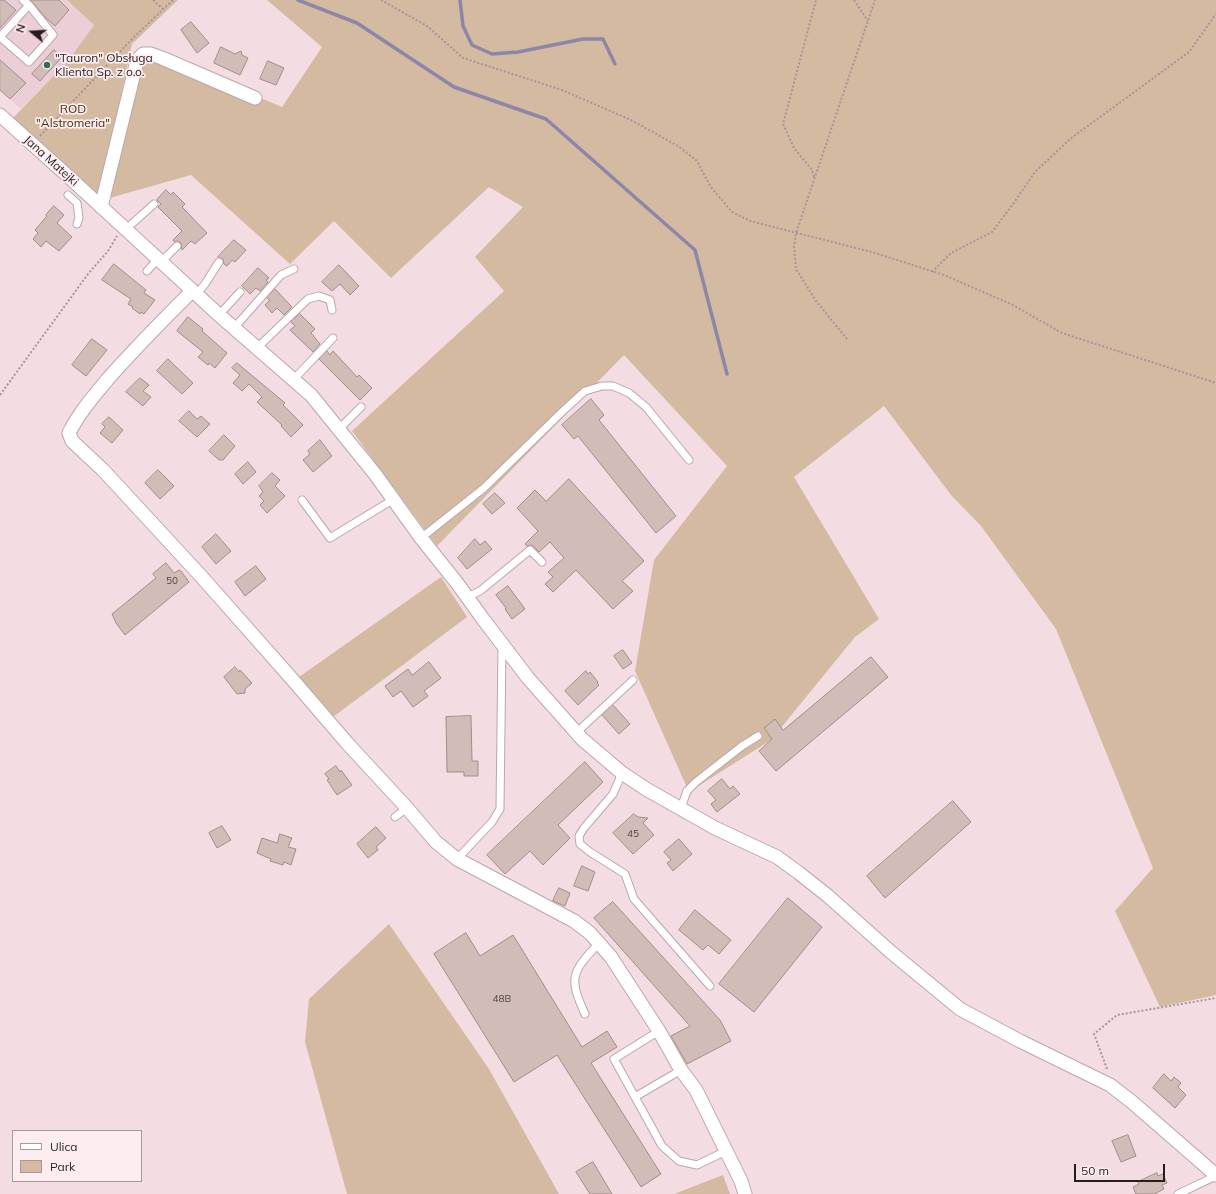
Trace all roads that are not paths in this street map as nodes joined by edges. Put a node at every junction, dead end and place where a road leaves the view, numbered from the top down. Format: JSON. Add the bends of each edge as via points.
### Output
{"nodes":[{"id":1,"x":27,"y":2,"type":"edge"},
{"id":2,"x":0,"y":37,"type":"edge"},
{"id":3,"x":255,"y":98,"type":"dead end"},
{"id":4,"x":0,"y":115,"type":"edge"},
{"id":5,"x":87,"y":193,"type":"junction"},
{"id":6,"x":68,"y":195,"type":"dead end"},
{"id":7,"x":77,"y":203,"type":"junction"},
{"id":8,"x":154,"y":204,"type":"dead end"},
{"id":9,"x":101,"y":207,"type":"junction"},
{"id":10,"x":77,"y":224,"type":"dead end"},
{"id":11,"x":124,"y":228,"type":"junction"},
{"id":12,"x":177,"y":246,"type":"dead end"},
{"id":13,"x":159,"y":261,"type":"junction"},
{"id":14,"x":218,"y":262,"type":"dead end"},
{"id":15,"x":294,"y":269,"type":"dead end"},
{"id":16,"x":147,"y":271,"type":"dead end"},
{"id":17,"x":240,"y":292,"type":"dead end"},
{"id":18,"x":194,"y":293,"type":"junction"},
{"id":19,"x":332,"y":310,"type":"dead end"},
{"id":20,"x":219,"y":315,"type":"junction"},
{"id":21,"x":234,"y":328,"type":"junction"},
{"id":22,"x":333,"y":338,"type":"dead end"},
{"id":23,"x":257,"y":348,"type":"junction"},
{"id":24,"x":293,"y":380,"type":"junction"},
{"id":25,"x":362,"y":407,"type":"dead end"},
{"id":26,"x":339,"y":429,"type":"junction"},
{"id":27,"x":689,"y":460,"type":"dead end"},
{"id":28,"x":394,"y":499,"type":"junction"},
{"id":29,"x":302,"y":500,"type":"dead end"},
{"id":30,"x":421,"y":538,"type":"junction"},
{"id":31,"x":542,"y":562,"type":"dead end"},
{"id":32,"x":467,"y":597,"type":"junction"},
{"id":33,"x":502,"y":644,"type":"junction"},
{"id":34,"x":633,"y":680,"type":"dead end"},
{"id":35,"x":576,"y":732,"type":"junction"},
{"id":36,"x":758,"y":736,"type":"dead end"},
{"id":37,"x":622,"y":773,"type":"junction"},
{"id":38,"x":407,"y":808,"type":"junction"},
{"id":39,"x":681,"y":808,"type":"junction"},
{"id":40,"x":395,"y":817,"type":"dead end"},
{"id":41,"x":457,"y":859,"type":"junction"},
{"id":42,"x":599,"y":943,"type":"junction"},
{"id":43,"x":710,"y":986,"type":"dead end"},
{"id":44,"x":585,"y":1014,"type":"dead end"},
{"id":45,"x":660,"y":1031,"type":"junction"},
{"id":46,"x":681,"y":1070,"type":"junction"},
{"id":47,"x":635,"y":1097,"type":"junction"},
{"id":48,"x":726,"y":1151,"type":"junction"},
{"id":49,"x":1216,"y":1175,"type":"edge"},
{"id":50,"x":744,"y":1194,"type":"edge"},
{"id":51,"x":1178,"y":1194,"type":"edge"}],
"edges":[{"from":1,"to":2,"type":"lane"},
{"from":1,"to":2,"type":"lane","via":[[53,35],[29,62]]},
{"from":3,"to":9,"type":"street","via":[[162,58],[143,54],[136,65]]},
{"from":4,"to":5,"type":"street","name":"Jana Matejki"},
{"from":5,"to":7,"type":"lane"},
{"from":5,"to":9,"type":"street","name":"Jana Matejki"},
{"from":6,"to":7,"type":"lane"},
{"from":7,"to":10,"type":"lane"},
{"from":8,"to":11,"type":"lane"},
{"from":9,"to":11,"type":"street","name":"Jana Matejki"},
{"from":11,"to":13,"type":"street","name":"Jana Matejki"},
{"from":12,"to":13,"type":"lane"},
{"from":13,"to":16,"type":"lane"},
{"from":13,"to":18,"type":"street","name":"Jana Matejki"},
{"from":14,"to":18,"type":"lane","via":[[205,284]]},
{"from":15,"to":21,"type":"lane","via":[[281,275]]},
{"from":17,"to":20,"type":"lane"},
{"from":18,"to":20,"type":"street","name":"Jana Matejki"},
{"from":18,"to":38,"type":"street","via":[[131,353],[84,407],[69,433],[72,441],[103,470],[200,575]]},
{"from":19,"to":23,"type":"lane","via":[[330,300],[319,296],[308,299]]},
{"from":20,"to":21,"type":"street","name":"Jana Matejki"},
{"from":21,"to":23,"type":"street","name":"Jana Matejki"},
{"from":22,"to":24,"type":"lane"},
{"from":23,"to":24,"type":"street","name":"Jana Matejki"},
{"from":24,"to":26,"type":"street","name":"Jana Matejki","via":[[311,395]]},
{"from":25,"to":26,"type":"lane"},
{"from":26,"to":28,"type":"street","name":"Jana Matejki"},
{"from":27,"to":30,"type":"lane","via":[[646,407],[629,393],[613,386],[602,386],[585,391],[484,488]]},
{"from":28,"to":29,"type":"lane","via":[[330,538]]},
{"from":28,"to":30,"type":"street","name":"Jana Matejki"},
{"from":30,"to":32,"type":"street","name":"Jana Matejki"},
{"from":31,"to":32,"type":"lane","via":[[530,550],[480,591]]},
{"from":32,"to":33,"type":"street","name":"Jana Matejki"},
{"from":33,"to":35,"type":"street","name":"Jana Matejki"},
{"from":33,"to":41,"type":"lane","via":[[500,809],[492,822]]},
{"from":34,"to":35,"type":"lane"},
{"from":35,"to":37,"type":"street","name":"Jana Matejki"},
{"from":36,"to":39,"type":"lane","via":[[696,782],[688,791]]},
{"from":37,"to":39,"type":"street","name":"Jana Matejki","via":[[646,790]]},
{"from":37,"to":43,"type":"lane","via":[[613,794],[579,836],[580,844],[625,874],[634,899]]},
{"from":38,"to":40,"type":"lane"},
{"from":38,"to":41,"type":"street","via":[[436,842]]},
{"from":39,"to":49,"type":"street","name":"Jana Matejki","via":[[715,828],[777,857],[800,872],[960,1009],[1110,1085]]},
{"from":41,"to":42,"type":"street","via":[[574,921]]},
{"from":42,"to":44,"type":"lane","via":[[578,966],[574,979],[576,995]]},
{"from":42,"to":45,"type":"street","via":[[612,957]]},
{"from":45,"to":46,"type":"street"},
{"from":45,"to":47,"type":"lane","via":[[614,1058]]},
{"from":46,"to":47,"type":"lane"},
{"from":46,"to":48,"type":"street","via":[[696,1090]]},
{"from":47,"to":48,"type":"lane","via":[[662,1146],[679,1161],[697,1165]]},
{"from":48,"to":50,"type":"street","via":[[741,1181]]},
{"from":49,"to":51,"type":"lane"}]}
